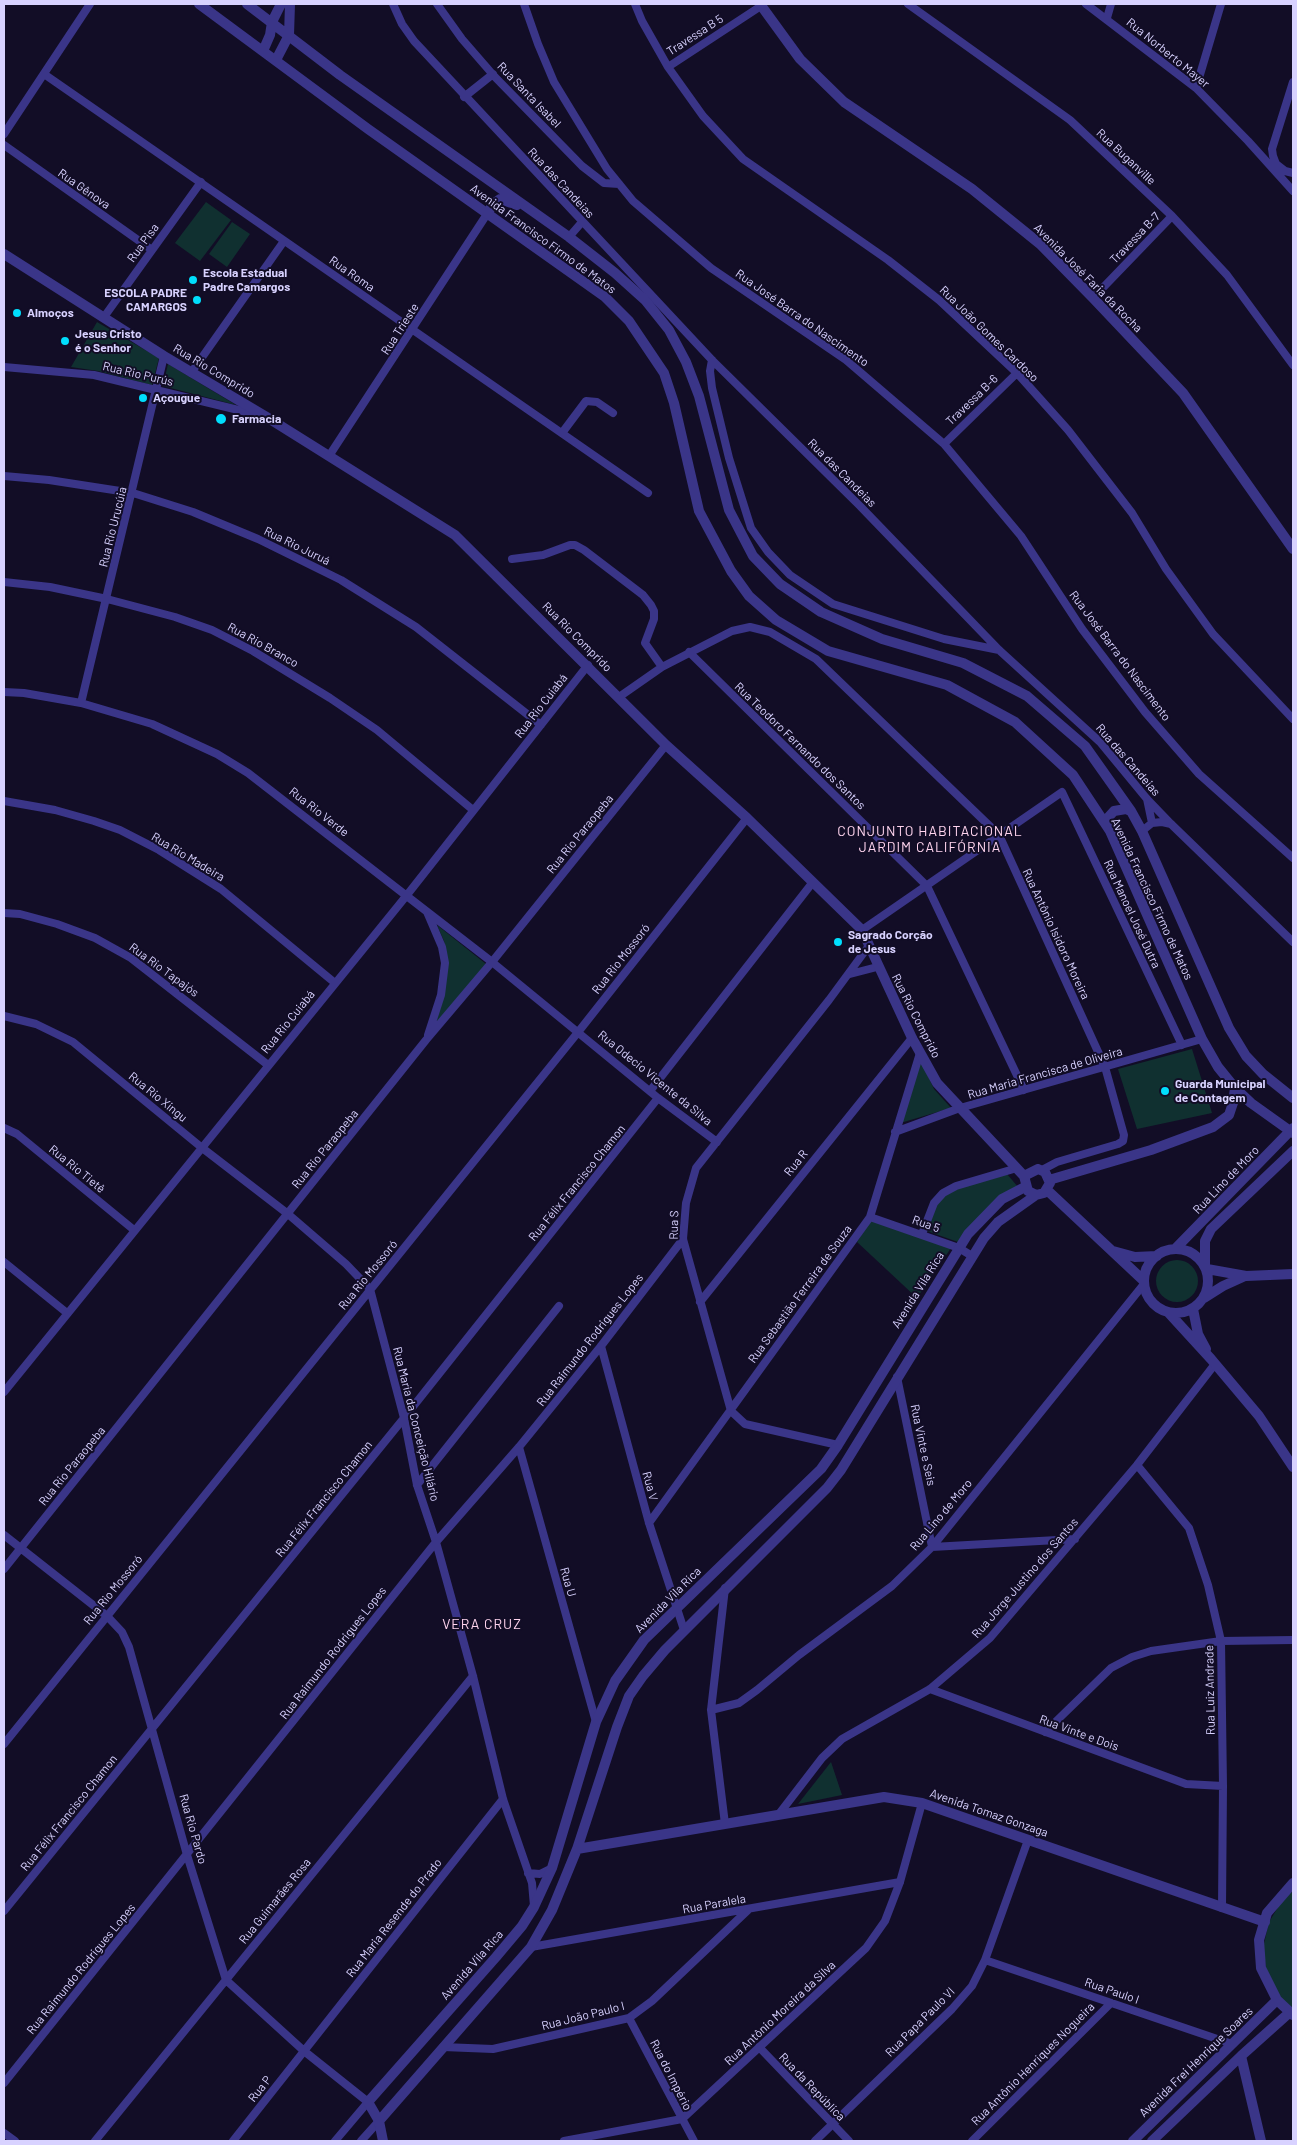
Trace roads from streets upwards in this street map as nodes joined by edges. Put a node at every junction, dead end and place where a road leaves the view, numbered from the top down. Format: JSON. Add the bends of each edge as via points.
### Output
{"nodes":[{"id":1,"x":90,"y":4,"type":"edge"},
{"id":2,"x":200,"y":4,"type":"edge"},
{"id":3,"x":246,"y":4,"type":"edge"},
{"id":4,"x":281,"y":4,"type":"edge"},
{"id":5,"x":290,"y":4,"type":"edge"},
{"id":6,"x":393,"y":4,"type":"edge"},
{"id":7,"x":437,"y":4,"type":"edge"},
{"id":8,"x":524,"y":4,"type":"edge"},
{"id":9,"x":635,"y":4,"type":"edge"},
{"id":10,"x":908,"y":4,"type":"edge"},
{"id":11,"x":1086,"y":4,"type":"edge"},
{"id":12,"x":1111,"y":4,"type":"edge"},
{"id":13,"x":1221,"y":4,"type":"edge"},
{"id":14,"x":760,"y":5,"type":"edge"},
{"id":15,"x":1107,"y":18,"type":"junction"},
{"id":16,"x":272,"y":22,"type":"junction"},
{"id":17,"x":289,"y":35,"type":"junction"},
{"id":18,"x":263,"y":50,"type":"junction"},
{"id":19,"x":276,"y":60,"type":"junction"},
{"id":20,"x":668,"y":67,"type":"junction"},
{"id":21,"x":44,"y":74,"type":"junction"},
{"id":22,"x":493,"y":74,"type":"junction"},
{"id":23,"x":1293,"y":82,"type":"edge"},
{"id":24,"x":1196,"y":88,"type":"junction"},
{"id":25,"x":464,"y":97,"type":"junction"},
{"id":26,"x":4,"y":134,"type":"edge"},
{"id":27,"x":4,"y":145,"type":"edge"},
{"id":28,"x":1272,"y":149,"type":"junction"},
{"id":29,"x":1256,"y":150,"type":"junction"},
{"id":30,"x":1293,"y":174,"type":"edge"},
{"id":31,"x":201,"y":182,"type":"junction"},
{"id":32,"x":619,"y":184,"type":"junction"},
{"id":33,"x":1293,"y":191,"type":"edge"},
{"id":34,"x":487,"y":214,"type":"junction"},
{"id":35,"x":1172,"y":216,"type":"junction"},
{"id":36,"x":544,"y":220,"type":"junction"},
{"id":37,"x":582,"y":222,"type":"junction"},
{"id":38,"x":569,"y":237,"type":"junction"},
{"id":39,"x":284,"y":240,"type":"junction"},
{"id":40,"x":152,"y":250,"type":"junction"},
{"id":41,"x":4,"y":254,"type":"edge"},
{"id":42,"x":1093,"y":298,"type":"junction"},
{"id":43,"x":104,"y":317,"type":"junction"},
{"id":44,"x":413,"y":330,"type":"junction"},
{"id":45,"x":164,"y":356,"type":"junction"},
{"id":46,"x":712,"y":360,"type":"junction"},
{"id":47,"x":1293,"y":365,"type":"edge"},
{"id":48,"x":4,"y":367,"type":"edge"},
{"id":49,"x":191,"y":373,"type":"junction"},
{"id":50,"x":1017,"y":373,"type":"junction"},
{"id":51,"x":157,"y":389,"type":"junction"},
{"id":52,"x":613,"y":413,"type":"dead end"},
{"id":53,"x":265,"y":416,"type":"junction"},
{"id":54,"x":562,"y":433,"type":"junction"},
{"id":55,"x":944,"y":444,"type":"junction"},
{"id":56,"x":329,"y":456,"type":"junction"},
{"id":57,"x":4,"y":476,"type":"edge"},
{"id":58,"x":133,"y":493,"type":"junction"},
{"id":59,"x":648,"y":493,"type":"dead end"},
{"id":60,"x":1293,"y":549,"type":"edge"},
{"id":61,"x":512,"y":559,"type":"dead end"},
{"id":62,"x":4,"y":582,"type":"edge"},
{"id":63,"x":107,"y":599,"type":"junction"},
{"id":64,"x":999,"y":650,"type":"junction"},
{"id":65,"x":689,"y":652,"type":"junction"},
{"id":66,"x":588,"y":666,"type":"junction"},
{"id":67,"x":662,"y":667,"type":"junction"},
{"id":68,"x":4,"y":692,"type":"edge"},
{"id":69,"x":619,"y":697,"type":"junction"},
{"id":70,"x":81,"y":703,"type":"junction"},
{"id":71,"x":1293,"y":719,"type":"edge"},
{"id":72,"x":540,"y":725,"type":"junction"},
{"id":73,"x":666,"y":745,"type":"junction"},
{"id":74,"x":1147,"y":799,"type":"junction"},
{"id":75,"x":4,"y":801,"type":"edge"},
{"id":76,"x":473,"y":810,"type":"junction"},
{"id":77,"x":1131,"y":811,"type":"junction"},
{"id":78,"x":747,"y":818,"type":"junction"},
{"id":79,"x":1104,"y":822,"type":"junction"},
{"id":80,"x":1152,"y":823,"type":"junction"},
{"id":81,"x":1170,"y":824,"type":"junction"},
{"id":82,"x":1142,"y":831,"type":"junction"},
{"id":83,"x":999,"y":835,"type":"junction"},
{"id":84,"x":1293,"y":858,"type":"edge"},
{"id":85,"x":813,"y":882,"type":"junction"},
{"id":86,"x":927,"y":886,"type":"junction"},
{"id":87,"x":407,"y":895,"type":"junction"},
{"id":88,"x":426,"y":911,"type":"junction"},
{"id":89,"x":4,"y":913,"type":"edge"},
{"id":90,"x":862,"y":930,"type":"junction"},
{"id":91,"x":1293,"y":942,"type":"edge"},
{"id":92,"x":868,"y":947,"type":"junction"},
{"id":93,"x":492,"y":962,"type":"junction"},
{"id":94,"x":877,"y":967,"type":"junction"},
{"id":95,"x":850,"y":974,"type":"junction"},
{"id":96,"x":335,"y":983,"type":"junction"},
{"id":97,"x":4,"y":1016,"type":"edge"},
{"id":98,"x":579,"y":1031,"type":"junction"},
{"id":99,"x":912,"y":1038,"type":"junction"},
{"id":100,"x":1202,"y":1039,"type":"junction"},
{"id":101,"x":426,"y":1040,"type":"junction"},
{"id":102,"x":1182,"y":1045,"type":"junction"},
{"id":103,"x":920,"y":1053,"type":"junction"},
{"id":104,"x":268,"y":1065,"type":"junction"},
{"id":105,"x":1105,"y":1067,"type":"junction"},
{"id":106,"x":1235,"y":1088,"type":"junction"},
{"id":107,"x":1024,"y":1090,"type":"junction"},
{"id":108,"x":650,"y":1091,"type":"junction"},
{"id":109,"x":658,"y":1098,"type":"junction"},
{"id":110,"x":1293,"y":1098,"type":"edge"},
{"id":111,"x":960,"y":1108,"type":"junction"},
{"id":112,"x":4,"y":1128,"type":"edge"},
{"id":113,"x":1292,"y":1131,"type":"edge"},
{"id":114,"x":895,"y":1132,"type":"junction"},
{"id":115,"x":716,"y":1142,"type":"junction"},
{"id":116,"x":201,"y":1147,"type":"junction"},
{"id":117,"x":1293,"y":1151,"type":"edge"},
{"id":118,"x":1289,"y":1159,"type":"edge"},
{"id":119,"x":1042,"y":1170,"type":"junction"},
{"id":120,"x":1022,"y":1174,"type":"junction"},
{"id":121,"x":1048,"y":1185,"type":"junction"},
{"id":122,"x":1036,"y":1195,"type":"junction"},
{"id":123,"x":288,"y":1214,"type":"junction"},
{"id":124,"x":870,"y":1217,"type":"junction"},
{"id":125,"x":134,"y":1230,"type":"junction"},
{"id":126,"x":922,"y":1234,"type":"junction"},
{"id":127,"x":683,"y":1239,"type":"junction"},
{"id":128,"x":959,"y":1248,"type":"junction"},
{"id":129,"x":1176,"y":1249,"type":"junction"},
{"id":130,"x":1109,"y":1250,"type":"junction"},
{"id":131,"x":972,"y":1256,"type":"junction"},
{"id":132,"x":1157,"y":1256,"type":"junction"},
{"id":133,"x":4,"y":1262,"type":"edge"},
{"id":134,"x":1206,"y":1268,"type":"junction"},
{"id":135,"x":1293,"y":1274,"type":"edge"},
{"id":136,"x":1246,"y":1276,"type":"junction"},
{"id":137,"x":1144,"y":1283,"type":"junction"},
{"id":138,"x":370,"y":1289,"type":"junction"},
{"id":139,"x":1204,"y":1298,"type":"junction"},
{"id":140,"x":700,"y":1302,"type":"junction"},
{"id":141,"x":559,"y":1306,"type":"dead end"},
{"id":142,"x":1193,"y":1309,"type":"junction"},
{"id":143,"x":1168,"y":1312,"type":"junction"},
{"id":144,"x":67,"y":1313,"type":"junction"},
{"id":145,"x":601,"y":1346,"type":"junction"},
{"id":146,"x":1213,"y":1361,"type":"junction"},
{"id":147,"x":898,"y":1377,"type":"junction"},
{"id":148,"x":4,"y":1392,"type":"edge"},
{"id":149,"x":731,"y":1411,"type":"junction"},
{"id":150,"x":404,"y":1418,"type":"junction"},
{"id":151,"x":838,"y":1444,"type":"junction"},
{"id":152,"x":519,"y":1447,"type":"junction"},
{"id":153,"x":1137,"y":1464,"type":"junction"},
{"id":154,"x":1293,"y":1466,"type":"edge"},
{"id":155,"x":418,"y":1485,"type":"junction"},
{"id":156,"x":649,"y":1524,"type":"junction"},
{"id":157,"x":4,"y":1535,"type":"edge"},
{"id":158,"x":1075,"y":1539,"type":"junction"},
{"id":159,"x":436,"y":1542,"type":"junction"},
{"id":160,"x":932,"y":1547,"type":"junction"},
{"id":161,"x":20,"y":1548,"type":"junction"},
{"id":162,"x":4,"y":1569,"type":"edge"},
{"id":163,"x":725,"y":1588,"type":"junction"},
{"id":164,"x":677,"y":1608,"type":"junction"},
{"id":165,"x":107,"y":1616,"type":"junction"},
{"id":166,"x":684,"y":1630,"type":"junction"},
{"id":167,"x":1293,"y":1640,"type":"edge"},
{"id":168,"x":1221,"y":1641,"type":"junction"},
{"id":169,"x":474,"y":1676,"type":"junction"},
{"id":170,"x":930,"y":1688,"type":"junction"},
{"id":171,"x":711,"y":1710,"type":"junction"},
{"id":172,"x":596,"y":1722,"type":"junction"},
{"id":173,"x":152,"y":1730,"type":"junction"},
{"id":174,"x":1045,"y":1732,"type":"junction"},
{"id":175,"x":4,"y":1744,"type":"edge"},
{"id":176,"x":1224,"y":1786,"type":"junction"},
{"id":177,"x":503,"y":1799,"type":"junction"},
{"id":178,"x":922,"y":1803,"type":"junction"},
{"id":179,"x":779,"y":1814,"type":"junction"},
{"id":180,"x":725,"y":1824,"type":"junction"},
{"id":181,"x":1028,"y":1840,"type":"junction"},
{"id":182,"x":577,"y":1849,"type":"junction"},
{"id":183,"x":187,"y":1855,"type":"junction"},
{"id":184,"x":552,"y":1868,"type":"junction"},
{"id":185,"x":528,"y":1873,"type":"junction"},
{"id":186,"x":900,"y":1882,"type":"junction"},
{"id":187,"x":1293,"y":1883,"type":"edge"},
{"id":188,"x":534,"y":1907,"type":"junction"},
{"id":189,"x":1222,"y":1908,"type":"junction"},
{"id":190,"x":748,"y":1910,"type":"junction"},
{"id":191,"x":4,"y":1911,"type":"edge"},
{"id":192,"x":1264,"y":1922,"type":"junction"},
{"id":193,"x":531,"y":1947,"type":"junction"},
{"id":194,"x":985,"y":1960,"type":"junction"},
{"id":195,"x":226,"y":1980,"type":"junction"},
{"id":196,"x":1277,"y":2000,"type":"junction"},
{"id":197,"x":1111,"y":2003,"type":"junction"},
{"id":198,"x":1291,"y":2014,"type":"edge"},
{"id":199,"x":629,"y":2018,"type":"junction"},
{"id":200,"x":1232,"y":2044,"type":"junction"},
{"id":201,"x":443,"y":2047,"type":"junction"},
{"id":202,"x":759,"y":2047,"type":"junction"},
{"id":203,"x":304,"y":2051,"type":"junction"},
{"id":204,"x":1241,"y":2056,"type":"junction"},
{"id":205,"x":4,"y":2083,"type":"edge"},
{"id":206,"x":368,"y":2102,"type":"junction"},
{"id":207,"x":682,"y":2119,"type":"junction"},
{"id":208,"x":379,"y":2120,"type":"junction"},
{"id":209,"x":832,"y":2125,"type":"junction"},
{"id":210,"x":4,"y":2134,"type":"edge"},
{"id":211,"x":1143,"y":2137,"type":"edge"},
{"id":212,"x":15,"y":2141,"type":"edge"},
{"id":213,"x":94,"y":2141,"type":"edge"},
{"id":214,"x":233,"y":2141,"type":"edge"},
{"id":215,"x":335,"y":2141,"type":"edge"},
{"id":216,"x":361,"y":2141,"type":"edge"},
{"id":217,"x":383,"y":2141,"type":"edge"},
{"id":218,"x":564,"y":2141,"type":"edge"},
{"id":219,"x":694,"y":2141,"type":"edge"},
{"id":220,"x":815,"y":2141,"type":"edge"},
{"id":221,"x":849,"y":2141,"type":"edge"},
{"id":222,"x":972,"y":2141,"type":"edge"},
{"id":223,"x":1133,"y":2141,"type":"edge"},
{"id":224,"x":1152,"y":2141,"type":"edge"},
{"id":225,"x":1261,"y":2141,"type":"edge"}],
"edges":[{"from":1,"to":21,"type":"street"},
{"from":2,"to":18,"type":"street","name":"Avenida Francisco Firmo de Matos"},
{"from":3,"to":16,"type":"street","name":"Avenida Francisco Firmo de Matos"},
{"from":4,"to":16,"type":"street"},
{"from":5,"to":17,"type":"street"},
{"from":6,"to":25,"type":"street","name":"Rua das Candeias","via":[[414,42]]},
{"from":7,"to":22,"type":"street","name":"Rua Santa Isabel"},
{"from":8,"to":32,"type":"street","name":"Rua José Barra do Nascimento","via":[[554,82]]},
{"from":9,"to":20,"type":"street","name":"Rua João Gomes Cardoso"},
{"from":10,"to":35,"type":"street","name":"Rua Buganville","via":[[1070,120]]},
{"from":11,"to":15,"type":"street","name":"Rua Norberto Mayer"},
{"from":12,"to":15,"type":"street"},
{"from":13,"to":24,"type":"street"},
{"from":14,"to":20,"type":"street","name":"Travessa B 5"},
{"from":14,"to":42,"type":"street","name":"Avenida José Faria da Rocha","via":[[800,59],[844,102],[972,189],[1040,244]]},
{"from":15,"to":24,"type":"street","name":"Rua Norberto Mayer"},
{"from":16,"to":17,"type":"street","name":"Avenida Francisco Firmo de Matos"},
{"from":16,"to":18,"type":"street"},
{"from":17,"to":19,"type":"street"},
{"from":17,"to":36,"type":"street","name":"Avenida Francisco Firmo de Matos"},
{"from":18,"to":19,"type":"street","name":"Avenida Francisco Firmo de Matos"},
{"from":19,"to":34,"type":"street","name":"Avenida Francisco Firmo de Matos"},
{"from":20,"to":50,"type":"street","name":"Rua João Gomes Cardoso","via":[[703,116],[743,159],[924,288]]},
{"from":21,"to":26,"type":"street"},
{"from":21,"to":31,"type":"street","name":"Rua Roma"},
{"from":22,"to":25,"type":"street"},
{"from":22,"to":32,"type":"street","name":"Rua Santa Isabel","via":[[597,179],[610,185]]},
{"from":23,"to":28,"type":"street"},
{"from":24,"to":29,"type":"street","name":"Rua Norberto Mayer"},
{"from":25,"to":37,"type":"street","name":"Rua das Candeias"},
{"from":27,"to":40,"type":"street","name":"Rua Gênova"},
{"from":28,"to":29,"type":"street"},
{"from":28,"to":30,"type":"street","via":[[1276,164]]},
{"from":29,"to":33,"type":"street","name":"Rua Norberto Mayer"},
{"from":31,"to":39,"type":"street","name":"Rua Roma"},
{"from":31,"to":40,"type":"street","name":"Rua Pisa"},
{"from":32,"to":55,"type":"street","name":"Rua José Barra do Nascimento","via":[[633,201],[712,268],[846,360]]},
{"from":34,"to":36,"type":"street","via":[[500,199]]},
{"from":34,"to":44,"type":"street","name":"Rua Trieste"},
{"from":34,"to":79,"type":"street","name":"Avenida Francisco Firmo de Matos","via":[[605,298],[629,321],[647,345],[664,373],[674,403],[698,511],[731,571],[749,596],[776,620],[828,651],[947,685],[1015,722],[1073,775]]},
{"from":35,"to":42,"type":"street","name":"Travessa B-7"},
{"from":35,"to":47,"type":"street","name":"Rua Buganville","via":[[1227,275]]},
{"from":36,"to":38,"type":"street","name":"Avenida Francisco Firmo de Matos"},
{"from":37,"to":38,"type":"street"},
{"from":37,"to":46,"type":"street","name":"Rua das Candeias"},
{"from":38,"to":77,"type":"street","name":"Avenida Francisco Firmo de Matos","via":[[645,300],[668,330],[686,362],[699,396],[729,510],[754,556],[780,584],[821,612],[882,639],[962,662],[1027,696],[1085,746]]},
{"from":39,"to":44,"type":"street","name":"Rua Roma"},
{"from":39,"to":49,"type":"street"},
{"from":40,"to":43,"type":"street","name":"Rua Pisa"},
{"from":41,"to":43,"type":"street","name":"Rua Rio Comprido"},
{"from":42,"to":60,"type":"street","name":"Avenida José Faria da Rocha","via":[[1183,393]]},
{"from":43,"to":45,"type":"street","name":"Rua Rio Comprido"},
{"from":44,"to":54,"type":"street","name":"Rua Roma"},
{"from":44,"to":56,"type":"street","name":"Rua Trieste"},
{"from":45,"to":49,"type":"street","name":"Rua Rio Comprido"},
{"from":45,"to":51,"type":"street","name":"Rua Rio Urucúia"},
{"from":46,"to":64,"type":"street","name":"Rua das Candeias"},
{"from":46,"to":64,"type":"street","via":[[712,388],[751,528],[790,575],[833,604],[944,639]]},
{"from":48,"to":51,"type":"street","name":"Rua Rio Purús","via":[[94,375]]},
{"from":49,"to":53,"type":"street","name":"Rua Rio Comprido"},
{"from":50,"to":55,"type":"street","name":"Travessa B-6"},
{"from":50,"to":71,"type":"street","name":"Rua João Gomes Cardoso","via":[[1068,430],[1132,513],[1166,569],[1213,634]]},
{"from":51,"to":53,"type":"street","name":"Rua Rio Purús"},
{"from":51,"to":58,"type":"street","name":"Rua Rio Urucúia"},
{"from":52,"to":54,"type":"street","via":[[597,402],[586,401]]},
{"from":53,"to":56,"type":"street","name":"Rua Rio Comprido"},
{"from":54,"to":59,"type":"street","name":"Rua Roma"},
{"from":55,"to":84,"type":"street","name":"Rua José Barra do Nascimento","via":[[1021,536],[1082,630],[1145,712],[1198,774]]},
{"from":56,"to":66,"type":"street","name":"Rua Rio Comprido","via":[[455,535]]},
{"from":57,"to":58,"type":"street","name":"Rua Rio Juruá"},
{"from":58,"to":63,"type":"street","name":"Rua Rio Urucúia"},
{"from":58,"to":72,"type":"street","name":"Rua Rio Juruá","via":[[193,512],[258,539],[341,580],[416,627]]},
{"from":61,"to":67,"type":"street","via":[[543,555],[570,545],[584,550],[643,595],[651,605],[654,619],[645,644]]},
{"from":62,"to":63,"type":"street","name":"Rua Rio Branco","via":[[50,587]]},
{"from":63,"to":70,"type":"street","name":"Rua Rio Urucúia"},
{"from":63,"to":76,"type":"street","name":"Rua Rio Branco","via":[[212,630],[253,651],[377,730]]},
{"from":64,"to":74,"type":"street","name":"Rua das Candeias","via":[[1100,742]]},
{"from":65,"to":67,"type":"street","name":"Rua Antônio Isidoro Moreira"},
{"from":65,"to":83,"type":"street","name":"Rua Antônio Isidoro Moreira","via":[[732,631],[750,627],[770,632],[816,659]]},
{"from":65,"to":86,"type":"street","name":"Rua Teodoro Fernando dos Santos"},
{"from":66,"to":69,"type":"street","name":"Rua Rio Comprido"},
{"from":66,"to":72,"type":"street","name":"Rua Rio Cuiabá"},
{"from":67,"to":69,"type":"street","name":"Rua Antônio Isidoro Moreira"},
{"from":68,"to":70,"type":"street","name":"Rua Rio Verde"},
{"from":69,"to":73,"type":"street","name":"Rua Rio Comprido"},
{"from":70,"to":87,"type":"street","name":"Rua Rio Verde","via":[[152,724],[225,758],[248,772]]},
{"from":72,"to":76,"type":"street","name":"Rua Rio Cuiabá"},
{"from":73,"to":78,"type":"street","name":"Rua Rio Comprido"},
{"from":73,"to":93,"type":"street","name":"Rua Rio Paraopeba"},
{"from":74,"to":80,"type":"street"},
{"from":74,"to":81,"type":"street","name":"Rua das Candeias"},
{"from":75,"to":96,"type":"street","name":"Rua Rio Madeira","via":[[94,821],[159,850],[221,889]]},
{"from":76,"to":87,"type":"street","name":"Rua Rio Cuiabá"},
{"from":77,"to":79,"type":"street","via":[[1126,808],[1114,811]]},
{"from":77,"to":82,"type":"street","name":"Avenida Francisco Firmo de Matos"},
{"from":78,"to":85,"type":"street","name":"Rua Rio Comprido"},
{"from":78,"to":98,"type":"street","name":"Rua Rio Mossoró"},
{"from":79,"to":100,"type":"street","name":"Avenida Francisco Firmo de Matos"},
{"from":80,"to":81,"type":"street"},
{"from":80,"to":82,"type":"street"},
{"from":81,"to":91,"type":"street","name":"Rua das Candeias"},
{"from":82,"to":110,"type":"street","name":"Avenida Francisco Firmo de Matos","via":[[1230,1028],[1246,1056]]},
{"from":83,"to":86,"type":"street"},
{"from":83,"to":102,"type":"street","name":"Rua Manoel José Dutra","via":[[1062,792]]},
{"from":83,"to":105,"type":"street","name":"Rua Antônio Isidoro Moreira"},
{"from":85,"to":90,"type":"street","name":"Rua Rio Comprido"},
{"from":85,"to":108,"type":"street"},
{"from":86,"to":90,"type":"street"},
{"from":86,"to":107,"type":"street","name":"Rua Teodoro Fernando dos Santos"},
{"from":87,"to":88,"type":"street","name":"Rua Rio Verde"},
{"from":87,"to":96,"type":"street","name":"Rua Rio Cuiabá"},
{"from":88,"to":93,"type":"street","name":"Rua Rio Verde"},
{"from":88,"to":101,"type":"street","via":[[440,940],[445,963],[441,995]]},
{"from":89,"to":104,"type":"street","name":"Rua Rio Tapajós","via":[[57,924],[95,938],[131,958]]},
{"from":90,"to":92,"type":"street","name":"Rua Rio Comprido"},
{"from":92,"to":94,"type":"street","name":"Rua Rio Comprido"},
{"from":92,"to":95,"type":"street","name":"Rua S"},
{"from":93,"to":98,"type":"street","name":"Rua Rio Verde"},
{"from":93,"to":101,"type":"street","name":"Rua Rio Paraopeba"},
{"from":94,"to":95,"type":"street"},
{"from":94,"to":99,"type":"street","name":"Rua Rio Comprido"},
{"from":95,"to":115,"type":"street","name":"Rua S"},
{"from":96,"to":104,"type":"street","name":"Rua Rio Cuiabá"},
{"from":97,"to":116,"type":"street","name":"Rua Rio Xingu","via":[[36,1024],[73,1042]]},
{"from":98,"to":108,"type":"street","name":"Rua Odecio Vicente da Silva"},
{"from":98,"to":138,"type":"street","name":"Rua Rio Mossoró"},
{"from":99,"to":103,"type":"street","name":"Rua Rio Comprido"},
{"from":99,"to":140,"type":"street","name":"Rua R"},
{"from":100,"to":102,"type":"street","name":"Rua Maria Francisca de Oliveira"},
{"from":100,"to":106,"type":"street","name":"Avenida Francisco Firmo de Matos"},
{"from":101,"to":123,"type":"street","name":"Rua Rio Paraopeba"},
{"from":102,"to":105,"type":"street","name":"Rua Maria Francisca de Oliveira"},
{"from":103,"to":111,"type":"street","name":"Rua Rio Comprido","via":[[937,1083]]},
{"from":103,"to":114,"type":"street","name":"Rua Sebastião Ferreira de Souza"},
{"from":104,"to":116,"type":"street","name":"Rua Rio Cuiabá"},
{"from":105,"to":107,"type":"street","name":"Rua Maria Francisca de Oliveira"},
{"from":105,"to":119,"type":"street","name":"Rua Antônio Isidoro Moreira","via":[[1123,1141]]},
{"from":106,"to":113,"type":"street","name":"Avenida Francisco Firmo de Matos"},
{"from":106,"to":121,"type":"street","via":[[1229,1115],[1213,1127]]},
{"from":107,"to":111,"type":"street","name":"Rua Maria Francisca de Oliveira"},
{"from":108,"to":109,"type":"street","name":"Rua Odecio Vicente da Silva"},
{"from":109,"to":115,"type":"street","name":"Rua Odecio Vicente da Silva"},
{"from":109,"to":150,"type":"street","name":"Rua Félix Francisco Chamon"},
{"from":111,"to":114,"type":"street","name":"Rua Maria Francisca de Oliveira"},
{"from":111,"to":120,"type":"street","name":"Rua Rio Comprido"},
{"from":112,"to":125,"type":"street","name":"Rua Rio Tietê","via":[[17,1134]]},
{"from":113,"to":129,"type":"street","name":"Rua Lino de Moro"},
{"from":114,"to":124,"type":"street","name":"Rua Sebastião Ferreira de Souza"},
{"from":115,"to":127,"type":"street","name":"Rua S","via":[[696,1168],[686,1203]]},
{"from":116,"to":123,"type":"street","name":"Rua Rio Xingu"},
{"from":116,"to":125,"type":"street","name":"Rua Rio Cuiabá"},
{"from":117,"to":118,"type":"street","name":"Rua Lino de Moro"},
{"from":118,"to":134,"type":"street","name":"Rua Lino de Moro","via":[[1211,1229],[1205,1241]]},
{"from":119,"to":120,"type":"street","name":"Avenida Vila Rica"},
{"from":119,"to":121,"type":"street"},
{"from":120,"to":122,"type":"street","name":"Rua Rio Comprido","via":[[1028,1191]]},
{"from":120,"to":126,"type":"street","via":[[956,1186],[943,1193],[934,1203]]},
{"from":120,"to":128,"type":"street","name":"Avenida Vila Rica"},
{"from":121,"to":122,"type":"street"},
{"from":121,"to":130,"type":"street"},
{"from":122,"to":131,"type":"street","via":[[998,1222]]},
{"from":123,"to":138,"type":"street","name":"Rua Maria da Conceição Hilário"},
{"from":123,"to":161,"type":"street","name":"Rua Rio Paraopeba"},
{"from":124,"to":126,"type":"street","name":"Rua 5"},
{"from":124,"to":149,"type":"street","name":"Rua Sebastião Ferreira de Souza"},
{"from":125,"to":144,"type":"street","name":"Rua Rio Cuiabá"},
{"from":126,"to":128,"type":"street","name":"Rua 5"},
{"from":127,"to":140,"type":"street","name":"Rua S"},
{"from":127,"to":145,"type":"street","name":"Rua Raimundo Rodrigues Lopes"},
{"from":128,"to":131,"type":"street","name":"Rua 5"},
{"from":128,"to":151,"type":"street","name":"Avenida Vila Rica"},
{"from":129,"to":132,"type":"street","via":[[1166,1250]]},
{"from":129,"to":134,"type":"street","via":[[1198,1257]]},
{"from":130,"to":132,"type":"street","via":[[1135,1257]]},
{"from":130,"to":137,"type":"street"},
{"from":131,"to":147,"type":"street"},
{"from":132,"to":137,"type":"street","via":[[1145,1271]]},
{"from":133,"to":144,"type":"street"},
{"from":134,"to":136,"type":"street"},
{"from":134,"to":139,"type":"street","via":[[1209,1284]]},
{"from":135,"to":136,"type":"street"},
{"from":136,"to":139,"type":"street"},
{"from":137,"to":143,"type":"street","via":[[1152,1303]]},
{"from":137,"to":160,"type":"street","name":"Rua Lino de Moro"},
{"from":138,"to":150,"type":"street","name":"Rua Maria da Conceição Hilário"},
{"from":138,"to":165,"type":"street","name":"Rua Rio Mossoró"},
{"from":139,"to":142,"type":"street"},
{"from":140,"to":149,"type":"street","name":"Rua S"},
{"from":141,"to":155,"type":"street"},
{"from":142,"to":143,"type":"street","via":[[1176,1314]]},
{"from":142,"to":146,"type":"street","via":[[1198,1334]]},
{"from":143,"to":146,"type":"street"},
{"from":144,"to":148,"type":"street","name":"Rua Rio Cuiabá"},
{"from":145,"to":152,"type":"street","name":"Rua Raimundo Rodrigues Lopes"},
{"from":145,"to":156,"type":"street","name":"Rua V"},
{"from":146,"to":153,"type":"street","name":"Rua Jorge Justino dos Santos"},
{"from":146,"to":154,"type":"street","via":[[1259,1416]]},
{"from":147,"to":160,"type":"street","name":"Rua Vinte e Seis"},
{"from":147,"to":163,"type":"street","via":[[827,1488]]},
{"from":149,"to":151,"type":"street","via":[[746,1424]]},
{"from":149,"to":156,"type":"street","name":"Rua Sebastião Ferreira de Souza"},
{"from":150,"to":155,"type":"street","name":"Rua Maria da Conceição Hilário"},
{"from":150,"to":173,"type":"street","name":"Rua Félix Francisco Chamon"},
{"from":151,"to":164,"type":"street","name":"Avenida Vila Rica","via":[[821,1469]]},
{"from":152,"to":159,"type":"street","name":"Rua Raimundo Rodrigues Lopes"},
{"from":152,"to":172,"type":"street","name":"Rua U"},
{"from":153,"to":158,"type":"street","name":"Rua Jorge Justino dos Santos"},
{"from":153,"to":168,"type":"street","name":"Rua Luiz Andrade","via":[[1189,1528],[1208,1585]]},
{"from":155,"to":159,"type":"street","name":"Rua Maria da Conceição Hilário"},
{"from":156,"to":164,"type":"street","name":"Rua V"},
{"from":157,"to":161,"type":"street","name":"Rua Rio Pardo"},
{"from":158,"to":160,"type":"street"},
{"from":158,"to":170,"type":"street","name":"Rua Jorge Justino dos Santos","via":[[990,1638]]},
{"from":159,"to":169,"type":"street","name":"Rua Maria da Conceição Hilário"},
{"from":159,"to":183,"type":"street","name":"Rua Raimundo Rodrigues Lopes"},
{"from":160,"to":171,"type":"street","name":"Rua Lino de Moro","via":[[892,1586],[757,1690],[739,1703]]},
{"from":161,"to":162,"type":"street","name":"Rua Rio Paraopeba"},
{"from":161,"to":165,"type":"street","name":"Rua Rio Pardo"},
{"from":163,"to":166,"type":"street"},
{"from":163,"to":171,"type":"street"},
{"from":164,"to":166,"type":"street","name":"Rua V"},
{"from":164,"to":172,"type":"street","name":"Avenida Vila Rica","via":[[644,1640],[615,1681]]},
{"from":165,"to":173,"type":"street","name":"Rua Rio Pardo","via":[[122,1632],[129,1647]]},
{"from":165,"to":175,"type":"street","name":"Rua Rio Mossoró"},
{"from":166,"to":182,"type":"street","via":[[629,1696]]},
{"from":167,"to":168,"type":"street"},
{"from":168,"to":174,"type":"street","via":[[1151,1651],[1132,1657],[1111,1668]]},
{"from":168,"to":176,"type":"street","name":"Rua Luiz Andrade"},
{"from":169,"to":177,"type":"street","name":"Rua Maria da Conceição Hilário"},
{"from":169,"to":195,"type":"street","name":"Rua Guimarães Rosa"},
{"from":170,"to":174,"type":"street","name":"Rua Vinte e Dois"},
{"from":170,"to":179,"type":"street","name":"Rua Jorge Justino dos Santos","via":[[842,1740],[822,1758]]},
{"from":171,"to":180,"type":"street"},
{"from":172,"to":184,"type":"street","name":"Avenida Vila Rica"},
{"from":173,"to":183,"type":"street","name":"Rua Rio Pardo"},
{"from":173,"to":191,"type":"street","name":"Rua Félix Francisco Chamon"},
{"from":174,"to":176,"type":"street","name":"Rua Vinte e Dois","via":[[1186,1784]]},
{"from":176,"to":189,"type":"street","name":"Rua Luiz Andrade"},
{"from":177,"to":185,"type":"street","name":"Rua Maria da Conceição Hilário"},
{"from":177,"to":203,"type":"street","name":"Rua Maria Resende do Prado"},
{"from":178,"to":179,"type":"street","name":"Avenida Tomaz Gonzaga","via":[[884,1797]]},
{"from":178,"to":181,"type":"street","name":"Avenida Tomaz Gonzaga"},
{"from":178,"to":186,"type":"street","name":"Rua Antônio Moreira da Silva"},
{"from":179,"to":180,"type":"street","name":"Avenida Tomaz Gonzaga"},
{"from":180,"to":182,"type":"street","name":"Avenida Tomaz Gonzaga"},
{"from":181,"to":189,"type":"street","name":"Avenida Tomaz Gonzaga"},
{"from":181,"to":194,"type":"street","name":"Rua Papa Paulo VI"},
{"from":182,"to":193,"type":"street","via":[[552,1910]]},
{"from":183,"to":195,"type":"street","name":"Rua Rio Pardo"},
{"from":183,"to":205,"type":"street","name":"Rua Raimundo Rodrigues Lopes"},
{"from":184,"to":185,"type":"street","via":[[540,1874]]},
{"from":184,"to":188,"type":"street","name":"Avenida Vila Rica"},
{"from":185,"to":188,"type":"street","name":"Rua Maria da Conceição Hilário"},
{"from":186,"to":190,"type":"street","name":"Rua Paralela"},
{"from":186,"to":202,"type":"street","name":"Rua Antônio Moreira da Silva","via":[[885,1921],[866,1948]]},
{"from":187,"to":192,"type":"street","via":[[1267,1913]]},
{"from":188,"to":206,"type":"street","name":"Avenida Vila Rica","via":[[496,1957]]},
{"from":189,"to":192,"type":"street","name":"Avenida Tomaz Gonzaga"},
{"from":190,"to":193,"type":"street","name":"Rua Paralela"},
{"from":190,"to":199,"type":"street","name":"Rua João Paulo I","via":[[652,2001]]},
{"from":192,"to":196,"type":"street","via":[[1259,1940],[1261,1968]]},
{"from":193,"to":201,"type":"street"},
{"from":194,"to":197,"type":"street","name":"Rua Paulo I"},
{"from":194,"to":209,"type":"street","name":"Rua Papa Paulo VI","via":[[972,1986],[952,2009]]},
{"from":195,"to":203,"type":"street"},
{"from":195,"to":213,"type":"street","name":"Rua Guimarães Rosa"},
{"from":196,"to":198,"type":"street"},
{"from":196,"to":200,"type":"street","name":"Avenida Frei Henrique Soares"},
{"from":197,"to":200,"type":"street","name":"Rua Paulo I"},
{"from":197,"to":222,"type":"street","name":"Rua Antônio Henriques Nogueira"},
{"from":198,"to":204,"type":"street"},
{"from":199,"to":201,"type":"street","name":"Rua João Paulo I","via":[[493,2049]]},
{"from":199,"to":207,"type":"street","name":"Rua do Império"},
{"from":200,"to":211,"type":"street","name":"Avenida Frei Henrique Soares"},
{"from":201,"to":208,"type":"street"},
{"from":202,"to":207,"type":"street","name":"Rua Antônio Moreira da Silva"},
{"from":202,"to":209,"type":"street","name":"Rua da República"},
{"from":203,"to":206,"type":"street"},
{"from":203,"to":214,"type":"street","name":"Rua P"},
{"from":204,"to":224,"type":"street"},
{"from":204,"to":225,"type":"street"},
{"from":206,"to":208,"type":"street"},
{"from":206,"to":215,"type":"street","name":"Avenida Vila Rica"},
{"from":207,"to":218,"type":"street"},
{"from":207,"to":219,"type":"street","name":"Rua do Império"},
{"from":208,"to":216,"type":"street"},
{"from":208,"to":217,"type":"street"},
{"from":209,"to":220,"type":"street","name":"Rua Papa Paulo VI"},
{"from":209,"to":221,"type":"street","name":"Rua da República"},
{"from":210,"to":212,"type":"street"},
{"from":211,"to":223,"type":"street","name":"Avenida Frei Henrique Soares"}]}
